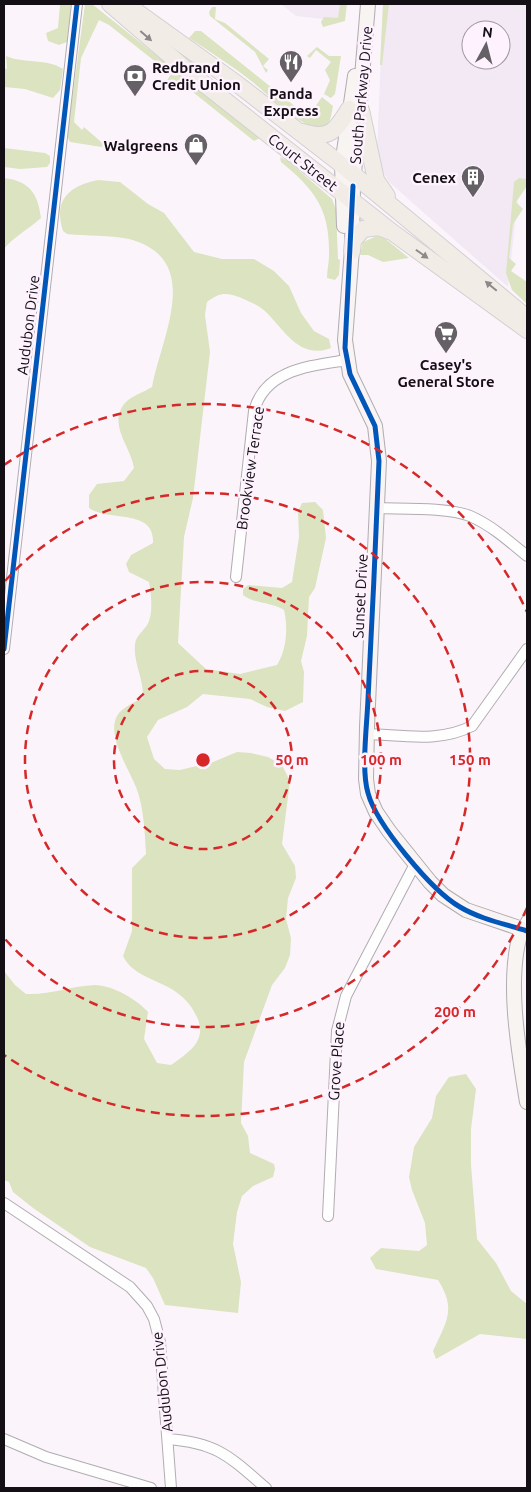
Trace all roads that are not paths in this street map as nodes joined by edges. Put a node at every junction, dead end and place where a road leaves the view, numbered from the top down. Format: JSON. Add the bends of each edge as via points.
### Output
{"nodes":[{"id":1,"x":77,"y":4,"type":"edge"},
{"id":2,"x":110,"y":4,"type":"edge"},
{"id":3,"x":126,"y":4,"type":"edge"},
{"id":4,"x":368,"y":4,"type":"edge"},
{"id":5,"x":355,"y":110,"type":"junction"},
{"id":6,"x":296,"y":130,"type":"junction"},
{"id":7,"x":347,"y":183,"type":"junction"},
{"id":8,"x":399,"y":211,"type":"junction"},
{"id":9,"x":392,"y":232,"type":"junction"},
{"id":10,"x":352,"y":251,"type":"junction"},
{"id":11,"x":349,"y":286,"type":"junction"},
{"id":12,"x":527,"y":318,"type":"edge"},
{"id":13,"x":527,"y":330,"type":"edge"},
{"id":14,"x":347,"y":360,"type":"junction"},
{"id":15,"x":377,"y":508,"type":"junction"},
{"id":16,"x":527,"y":556,"type":"edge"},
{"id":17,"x":236,"y":577,"type":"dead end"},
{"id":18,"x":527,"y":648,"type":"edge"},
{"id":19,"x":4,"y":649,"type":"edge"},
{"id":20,"x":367,"y":734,"type":"junction"},
{"id":21,"x":415,"y":864,"type":"junction"},
{"id":22,"x":525,"y":927,"type":"edge"},
{"id":23,"x":525,"y":1078,"type":"edge"},
{"id":24,"x":527,"y":1102,"type":"edge"},
{"id":25,"x":4,"y":1203,"type":"edge"},
{"id":26,"x":328,"y":1216,"type":"dead end"},
{"id":27,"x":4,"y":1439,"type":"edge"},
{"id":28,"x":168,"y":1439,"type":"junction"},
{"id":29,"x":150,"y":1488,"type":"edge"},
{"id":30,"x":171,"y":1488,"type":"edge"},
{"id":31,"x":266,"y":1488,"type":"edge"}],
"edges":[{"from":1,"to":19,"type":"street","name":"Audubon Drive"},
{"from":2,"to":7,"type":"main road","name":"Court Street","one_way":true,"via":[[189,72]]},
{"from":3,"to":6,"type":"main road","name":"Court Street"},
{"from":4,"to":5,"type":"street","name":"South Parkway Drive"},
{"from":5,"to":6,"type":"main road","via":[[326,136]]},
{"from":5,"to":7,"type":"street","name":"South Parkway Drive"},
{"from":5,"to":8,"type":"main road","via":[[376,180]]},
{"from":6,"to":7,"type":"main road","name":"Court Street"},
{"from":7,"to":8,"type":"main road","name":"Court Street"},
{"from":7,"to":9,"type":"main road","name":"Court Street"},
{"from":7,"to":10,"type":"street","name":"Sunset Drive"},
{"from":7,"to":11,"type":"street","name":"Sunset Drive"},
{"from":12,"to":8,"type":"main road","name":"Court Street","one_way":true},
{"from":9,"to":10,"type":"main road","via":[[379,227],[363,229],[353,241]]},
{"from":9,"to":13,"type":"main road","name":"Court Street","one_way":true},
{"from":10,"to":11,"type":"street","name":"Sunset Drive"},
{"from":11,"to":14,"type":"street","name":"Sunset Drive","via":[[345,340]]},
{"from":14,"to":15,"type":"street","name":"Sunset Drive","via":[[374,426],[379,461]]},
{"from":14,"to":17,"type":"street","name":"Brookview Terrace","via":[[285,373],[273,381],[258,400],[254,411]]},
{"from":15,"to":16,"type":"street","via":[[453,512],[469,516],[495,530]]},
{"from":15,"to":20,"type":"street","name":"Sunset Drive"},
{"from":18,"to":20,"type":"street","via":[[472,726],[440,737]]},
{"from":20,"to":21,"type":"street","name":"Sunset Drive","via":[[366,780],[370,800],[380,819]]},
{"from":21,"to":22,"type":"street","name":"Sunset Drive","via":[[457,906]]},
{"from":21,"to":26,"type":"street","name":"Grove Place","via":[[340,1013]]},
{"from":22,"to":23,"type":"street","via":[[517,950],[515,972],[517,1027]]},
{"from":23,"to":24,"type":"street"},
{"from":25,"to":28,"type":"street","name":"Audubon Drive","via":[[122,1281],[147,1306],[160,1342]]},
{"from":27,"to":29,"type":"street","via":[[46,1457]]},
{"from":28,"to":30,"type":"street","name":"Audubon Drive"},
{"from":28,"to":31,"type":"street","via":[[194,1441],[216,1448]]}]}
